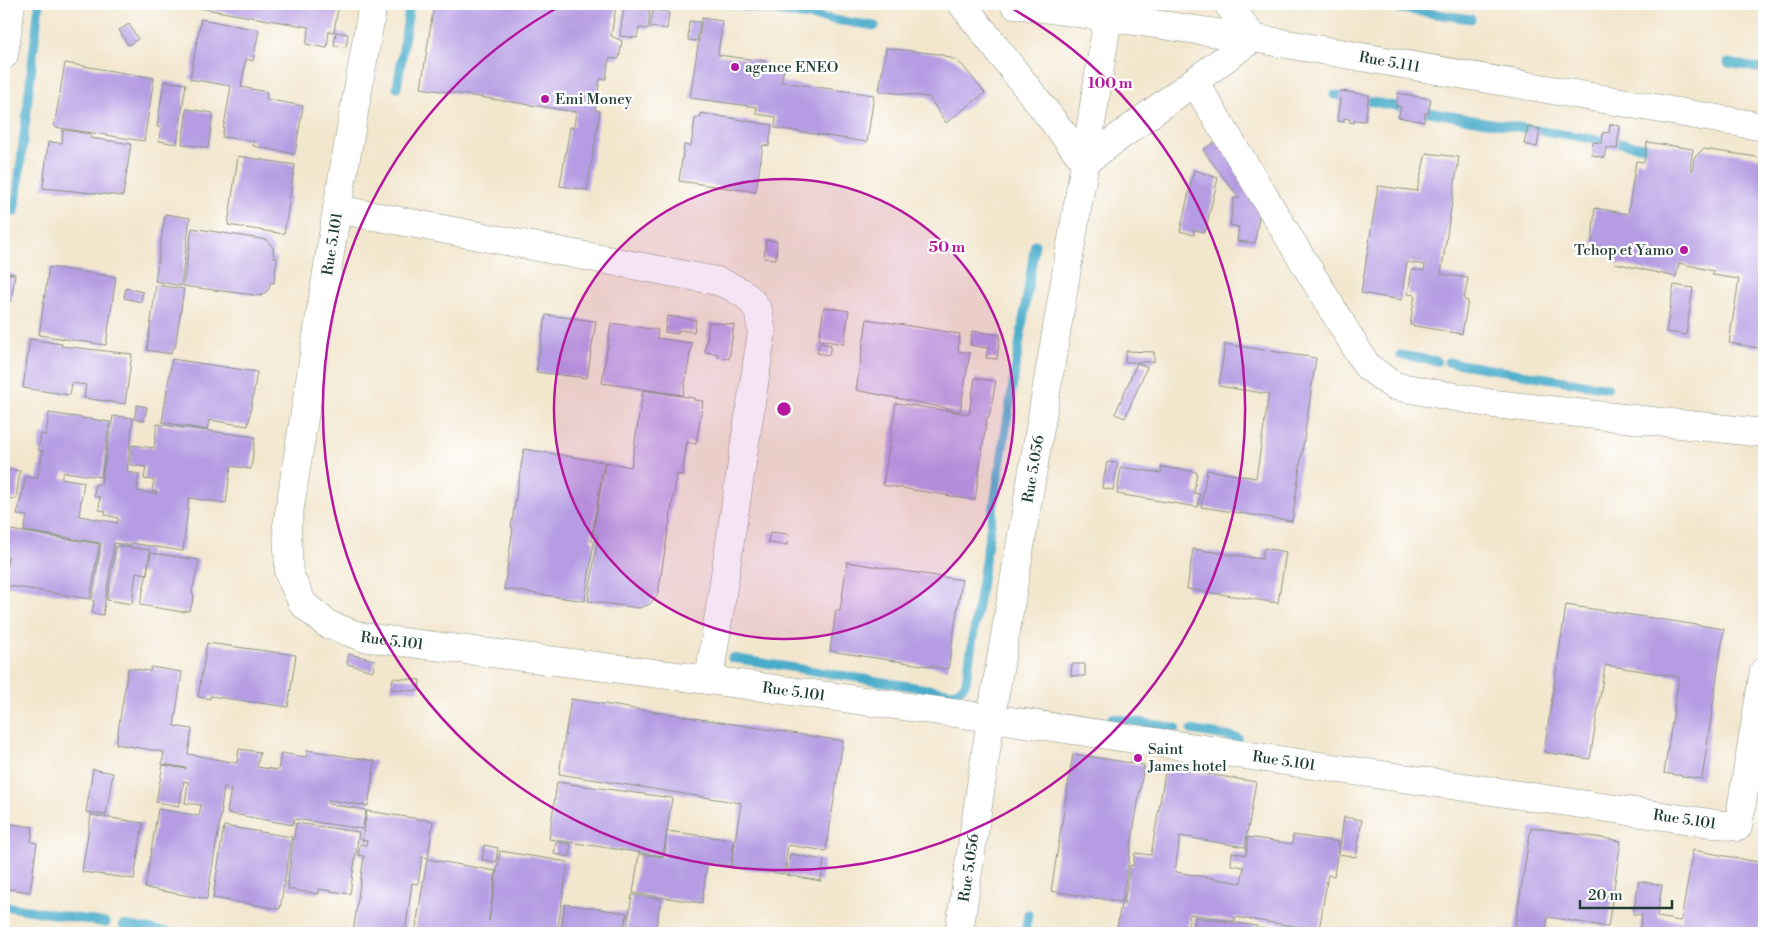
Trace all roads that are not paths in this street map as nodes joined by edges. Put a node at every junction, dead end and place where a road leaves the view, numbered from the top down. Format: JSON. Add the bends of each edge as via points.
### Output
{"nodes":[{"id":1,"x":12,"y":4,"type":"edge"},
{"id":2,"x":373,"y":4,"type":"edge"},
{"id":3,"x":962,"y":4,"type":"edge"},
{"id":4,"x":1014,"y":4,"type":"edge"},
{"id":5,"x":1228,"y":4,"type":"edge"},
{"id":6,"x":1109,"y":11,"type":"edge"},
{"id":7,"x":1253,"y":38,"type":"junction"},
{"id":8,"x":4,"y":55,"type":"edge"},
{"id":9,"x":1194,"y":81,"type":"junction"},
{"id":10,"x":1764,"y":127,"type":"edge"},
{"id":11,"x":1086,"y":162,"type":"junction"},
{"id":12,"x":337,"y":209,"type":"junction"},
{"id":13,"x":1764,"y":433,"type":"edge"},
{"id":14,"x":1764,"y":671,"type":"edge"},
{"id":15,"x":710,"y":680,"type":"junction"},
{"id":16,"x":991,"y":718,"type":"junction"},
{"id":17,"x":959,"y":933,"type":"edge"}],
"edges":[{"from":1,"to":8,"type":"street"},
{"from":2,"to":12,"type":"street","name":"Rue 5.101"},
{"from":3,"to":11,"type":"street"},
{"from":4,"to":6,"type":"street","name":"Rue 5.111"},
{"from":5,"to":7,"type":"street"},
{"from":6,"to":7,"type":"street","name":"Rue 5.111"},
{"from":6,"to":11,"type":"street","name":"Rue 5.056"},
{"from":7,"to":9,"type":"street"},
{"from":7,"to":10,"type":"street","name":"Rue 5.111"},
{"from":9,"to":11,"type":"street"},
{"from":9,"to":13,"type":"street","via":[[1367,366],[1394,386],[1494,404]]},
{"from":11,"to":16,"type":"street","name":"Rue 5.056"},
{"from":12,"to":15,"type":"street","via":[[717,281],[747,297],[758,311],[762,331]]},
{"from":12,"to":15,"type":"street","name":"Rue 5.101","via":[[287,526],[289,574],[303,604],[327,624],[362,637]]},
{"from":14,"to":16,"type":"street","name":"Rue 5.101","via":[[1738,828]]},
{"from":15,"to":16,"type":"street","name":"Rue 5.101"},
{"from":16,"to":17,"type":"street","name":"Rue 5.056"}]}
